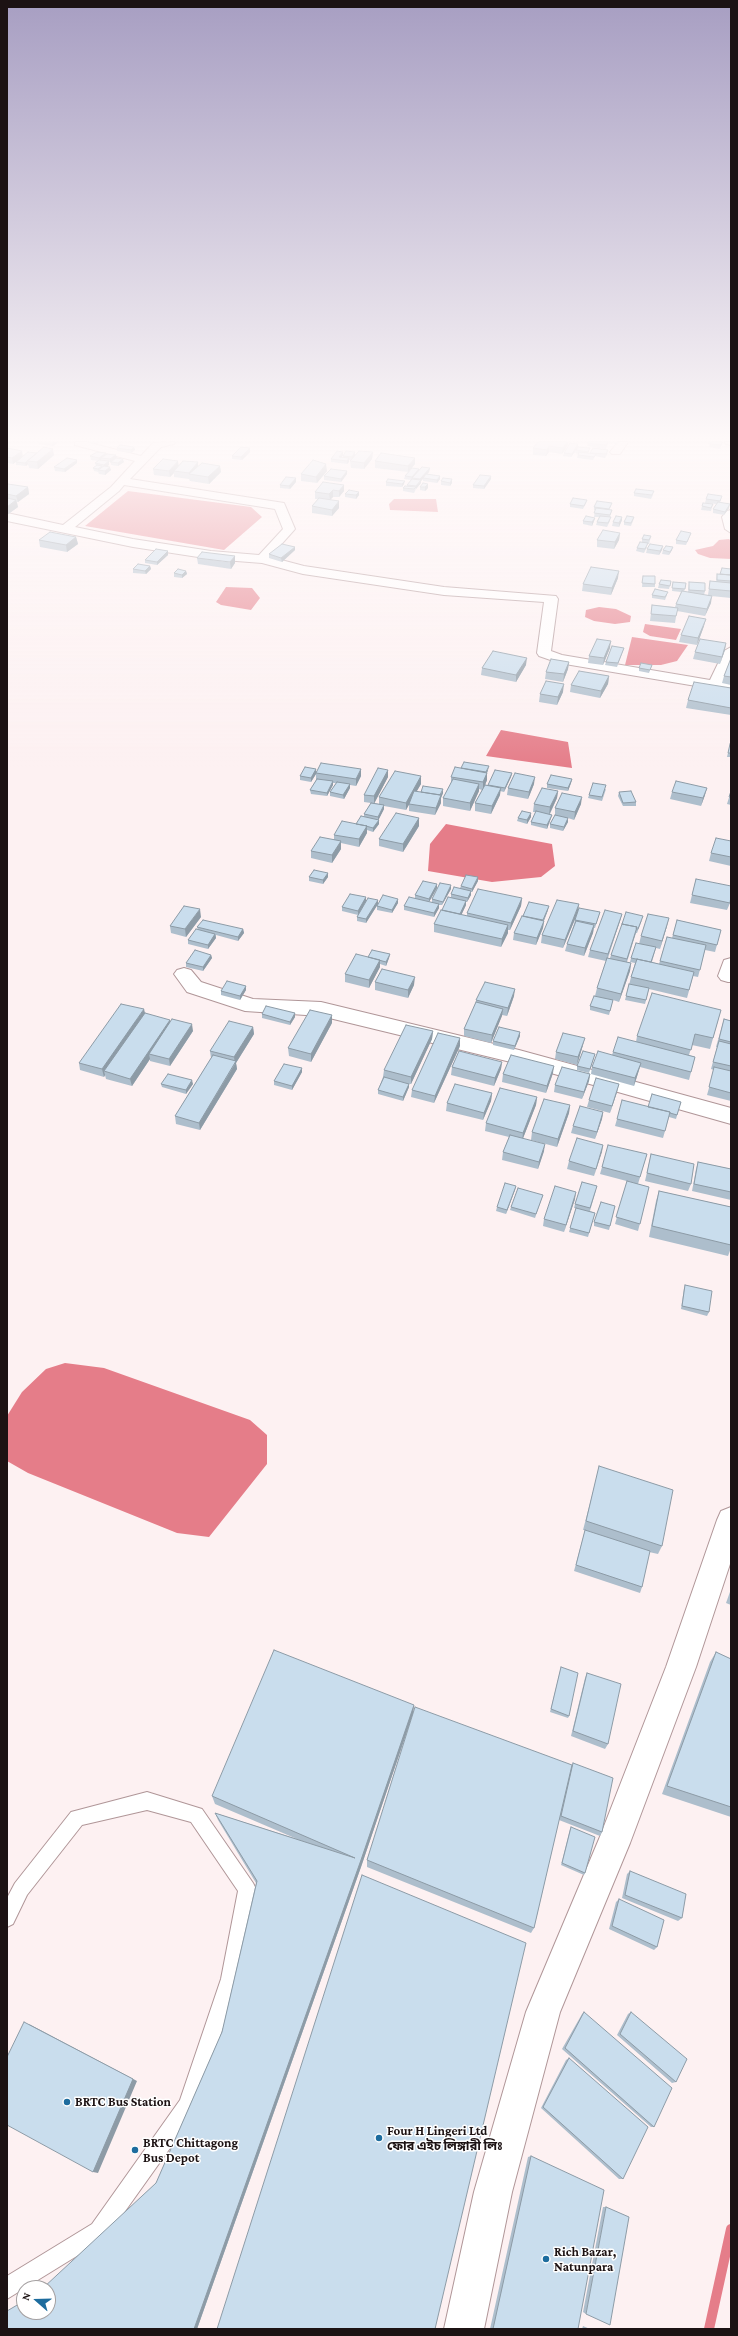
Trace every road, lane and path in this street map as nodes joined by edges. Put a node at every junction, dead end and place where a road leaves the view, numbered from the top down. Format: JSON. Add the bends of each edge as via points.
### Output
{"nodes":[{"id":1,"x":181,"y":551,"type":"edge"},
{"id":2,"x":269,"y":551,"type":"edge"},
{"id":3,"x":262,"y":558,"type":"junction"},
{"id":4,"x":731,"y":651,"type":"edge"},
{"id":5,"x":714,"y":687,"type":"junction"},
{"id":6,"x":731,"y":688,"type":"edge"},
{"id":7,"x":184,"y":974,"type":"dead end"},
{"id":8,"x":731,"y":1116,"type":"edge"},
{"id":9,"x":731,"y":1520,"type":"edge"},
{"id":10,"x":7,"y":1918,"type":"edge"},
{"id":11,"x":7,"y":2288,"type":"edge"},
{"id":12,"x":464,"y":2329,"type":"edge"}],
"edges":[{"from":1,"to":3,"type":"street","via":[[211,556]]},
{"from":2,"to":3,"type":"street"},
{"from":3,"to":5,"type":"street","via":[[303,570],[444,591],[551,599],[544,653],[558,659]]},
{"from":4,"to":5,"type":"street"},
{"from":5,"to":6,"type":"street"},
{"from":7,"to":8,"type":"street","via":[[194,987],[252,1006],[321,1009],[519,1057]]},
{"from":9,"to":12,"type":"street","via":[[681,1667],[617,1836],[543,2012],[493,2192]]},
{"from":10,"to":11,"type":"lane","via":[[21,1888],[77,1818],[147,1801],[196,1815],[247,1889],[230,1979],[188,2106],[99,2231]]}]}
